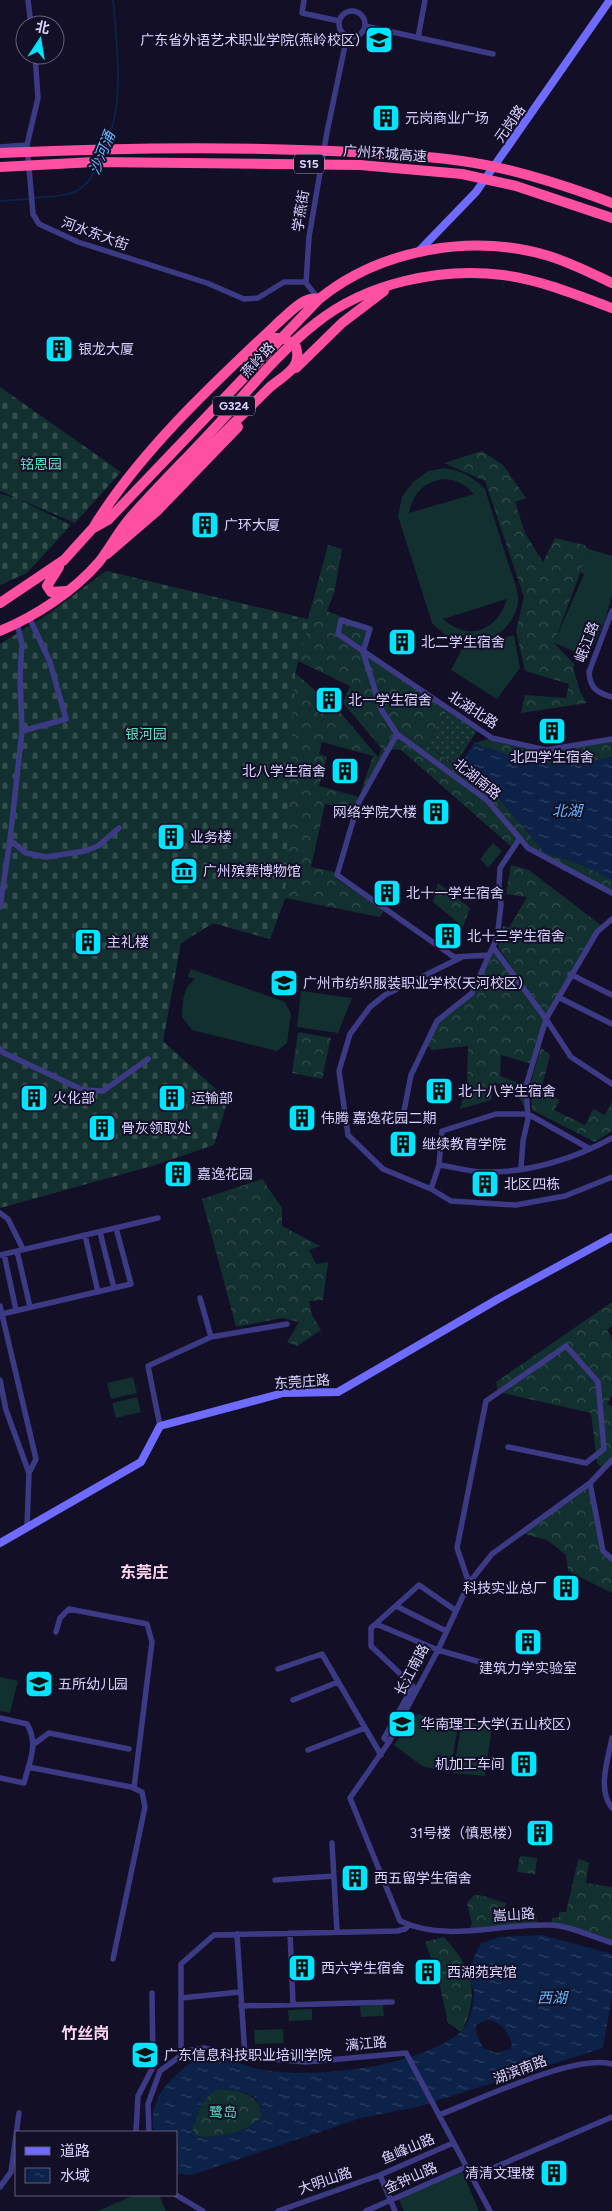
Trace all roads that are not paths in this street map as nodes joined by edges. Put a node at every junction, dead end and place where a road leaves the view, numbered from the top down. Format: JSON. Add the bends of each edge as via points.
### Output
{"nodes":[{"id":1,"x":28,"y":0,"type":"edge"},
{"id":2,"x":304,"y":0,"type":"edge"},
{"id":3,"x":425,"y":0,"type":"edge"},
{"id":4,"x":610,"y":0,"type":"edge"},
{"id":5,"x":30,"y":15,"type":"edge"},
{"id":6,"x":339,"y":21,"type":"junction"},
{"id":7,"x":365,"y":26,"type":"junction"},
{"id":8,"x":347,"y":36,"type":"junction"},
{"id":9,"x":418,"y":38,"type":"junction"},
{"id":10,"x":493,"y":54,"type":"dead end"},
{"id":11,"x":35,"y":65,"type":"edge"},
{"id":12,"x":27,"y":145,"type":"junction"},
{"id":13,"x":0,"y":147,"type":"edge"},
{"id":14,"x":0,"y":152,"type":"edge"},
{"id":15,"x":0,"y":167,"type":"edge"},
{"id":16,"x":612,"y":202,"type":"edge"},
{"id":17,"x":612,"y":218,"type":"edge"},
{"id":18,"x":418,"y":253,"type":"junction"},
{"id":19,"x":581,"y":267,"type":"junction"},
{"id":20,"x":612,"y":274,"type":"edge"},
{"id":21,"x":306,"y":282,"type":"junction"},
{"id":22,"x":612,"y":283,"type":"edge"},
{"id":23,"x":394,"y":284,"type":"junction"},
{"id":24,"x":319,"y":299,"type":"junction"},
{"id":25,"x":612,"y":308,"type":"edge"},
{"id":26,"x":92,"y":529,"type":"junction"},
{"id":27,"x":64,"y":560,"type":"junction"},
{"id":28,"x":101,"y":560,"type":"junction"},
{"id":29,"x":68,"y":590,"type":"junction"},
{"id":30,"x":0,"y":603,"type":"edge"},
{"id":31,"x":612,"y":611,"type":"edge"},
{"id":32,"x":30,"y":617,"type":"junction"},
{"id":33,"x":17,"y":624,"type":"junction"},
{"id":34,"x":0,"y":630,"type":"edge"},
{"id":35,"x":363,"y":652,"type":"junction"},
{"id":36,"x":612,"y":697,"type":"edge"},
{"id":37,"x":22,"y":730,"type":"junction"},
{"id":38,"x":397,"y":734,"type":"junction"},
{"id":39,"x":612,"y":739,"type":"edge"},
{"id":40,"x":119,"y":828,"type":"dead end"},
{"id":41,"x":520,"y":838,"type":"junction"},
{"id":42,"x":10,"y":840,"type":"junction"},
{"id":43,"x":612,"y":893,"type":"edge"},
{"id":44,"x":0,"y":906,"type":"edge"},
{"id":45,"x":612,"y":919,"type":"edge"},
{"id":46,"x":492,"y":948,"type":"junction"},
{"id":47,"x":489,"y":955,"type":"junction"},
{"id":48,"x":462,"y":957,"type":"junction"},
{"id":49,"x":570,"y":974,"type":"junction"},
{"id":50,"x":612,"y":996,"type":"edge"},
{"id":51,"x":558,"y":997,"type":"junction"},
{"id":52,"x":546,"y":1019,"type":"junction"},
{"id":53,"x":612,"y":1024,"type":"edge"},
{"id":54,"x":0,"y":1049,"type":"edge"},
{"id":55,"x":148,"y":1059,"type":"dead end"},
{"id":56,"x":612,"y":1084,"type":"edge"},
{"id":57,"x":528,"y":1114,"type":"junction"},
{"id":58,"x":403,"y":1116,"type":"dead end"},
{"id":59,"x":612,"y":1138,"type":"edge"},
{"id":60,"x":590,"y":1149,"type":"junction"},
{"id":61,"x":439,"y":1165,"type":"junction"},
{"id":62,"x":521,"y":1168,"type":"junction"},
{"id":63,"x":612,"y":1176,"type":"edge"},
{"id":64,"x":431,"y":1189,"type":"junction"},
{"id":65,"x":0,"y":1213,"type":"edge"},
{"id":66,"x":158,"y":1218,"type":"dead end"},
{"id":67,"x":116,"y":1228,"type":"junction"},
{"id":68,"x":100,"y":1232,"type":"junction"},
{"id":69,"x":85,"y":1235,"type":"junction"},
{"id":70,"x":612,"y":1237,"type":"edge"},
{"id":71,"x":20,"y":1250,"type":"junction"},
{"id":72,"x":2,"y":1254,"type":"edge"},
{"id":73,"x":114,"y":1288,"type":"junction"},
{"id":74,"x":98,"y":1292,"type":"junction"},
{"id":75,"x":200,"y":1298,"type":"dead end"},
{"id":76,"x":0,"y":1306,"type":"edge"},
{"id":77,"x":30,"y":1307,"type":"junction"},
{"id":78,"x":16,"y":1310,"type":"junction"},
{"id":79,"x":2,"y":1314,"type":"junction"},
{"id":80,"x":287,"y":1324,"type":"dead end"},
{"id":81,"x":211,"y":1337,"type":"junction"},
{"id":82,"x":0,"y":1380,"type":"edge"},
{"id":83,"x":160,"y":1426,"type":"junction"},
{"id":84,"x":508,"y":1447,"type":"dead end"},
{"id":85,"x":612,"y":1460,"type":"edge"},
{"id":86,"x":29,"y":1473,"type":"junction"},
{"id":87,"x":590,"y":1483,"type":"junction"},
{"id":88,"x":27,"y":1527,"type":"junction"},
{"id":89,"x":0,"y":1543,"type":"edge"},
{"id":90,"x":612,"y":1559,"type":"edge"},
{"id":91,"x":469,"y":1582,"type":"junction"},
{"id":92,"x":396,"y":1606,"type":"junction"},
{"id":93,"x":455,"y":1610,"type":"junction"},
{"id":94,"x":376,"y":1624,"type":"junction"},
{"id":95,"x":446,"y":1631,"type":"junction"},
{"id":96,"x":56,"y":1632,"type":"dead end"},
{"id":97,"x":438,"y":1650,"type":"junction"},
{"id":98,"x":487,"y":1664,"type":"dead end"},
{"id":99,"x":278,"y":1669,"type":"dead end"},
{"id":100,"x":338,"y":1682,"type":"junction"},
{"id":101,"x":294,"y":1700,"type":"dead end"},
{"id":102,"x":0,"y":1718,"type":"edge"},
{"id":103,"x":365,"y":1728,"type":"junction"},
{"id":104,"x":612,"y":1738,"type":"edge"},
{"id":105,"x":389,"y":1742,"type":"junction"},
{"id":106,"x":34,"y":1744,"type":"junction"},
{"id":107,"x":129,"y":1749,"type":"dead end"},
{"id":108,"x":308,"y":1750,"type":"dead end"},
{"id":109,"x":381,"y":1755,"type":"junction"},
{"id":110,"x":28,"y":1767,"type":"junction"},
{"id":111,"x":0,"y":1778,"type":"edge"},
{"id":112,"x":134,"y":1788,"type":"junction"},
{"id":113,"x":612,"y":1808,"type":"edge"},
{"id":114,"x":332,"y":1843,"type":"dead end"},
{"id":115,"x":334,"y":1876,"type":"junction"},
{"id":116,"x":275,"y":1880,"type":"dead end"},
{"id":117,"x":409,"y":1925,"type":"junction"},
{"id":118,"x":337,"y":1932,"type":"junction"},
{"id":119,"x":290,"y":1933,"type":"junction"},
{"id":120,"x":237,"y":1934,"type":"junction"},
{"id":121,"x":612,"y":1942,"type":"edge"},
{"id":122,"x":113,"y":1959,"type":"dead end"},
{"id":123,"x":240,"y":1992,"type":"junction"},
{"id":124,"x":152,"y":1993,"type":"dead end"},
{"id":125,"x":181,"y":1998,"type":"junction"},
{"id":126,"x":392,"y":2002,"type":"dead end"},
{"id":127,"x":293,"y":2004,"type":"junction"},
{"id":128,"x":241,"y":2006,"type":"junction"},
{"id":129,"x":181,"y":2055,"type":"junction"},
{"id":130,"x":245,"y":2056,"type":"junction"},
{"id":131,"x":612,"y":2064,"type":"edge"},
{"id":132,"x":19,"y":2113,"type":"dead end"},
{"id":133,"x":439,"y":2114,"type":"junction"},
{"id":134,"x":612,"y":2117,"type":"edge"},
{"id":135,"x":17,"y":2131,"type":"edge"},
{"id":136,"x":136,"y":2131,"type":"edge"},
{"id":137,"x":149,"y":2131,"type":"edge"},
{"id":138,"x":15,"y":2142,"type":"edge"},
{"id":139,"x":453,"y":2144,"type":"junction"},
{"id":140,"x":466,"y":2167,"type":"junction"},
{"id":141,"x":380,"y":2175,"type":"junction"},
{"id":142,"x":472,"y":2177,"type":"junction"},
{"id":143,"x":0,"y":2187,"type":"edge"},
{"id":144,"x":178,"y":2196,"type":"edge"},
{"id":145,"x":391,"y":2201,"type":"junction"},
{"id":146,"x":203,"y":2211,"type":"edge"},
{"id":147,"x":278,"y":2211,"type":"edge"},
{"id":148,"x":366,"y":2211,"type":"edge"},
{"id":149,"x":395,"y":2211,"type":"edge"},
{"id":150,"x":490,"y":2211,"type":"edge"}],
"edges":[{"from":1,"to":5,"type":"street"},
{"from":2,"to":6,"type":"street","via":[[302,13]]},
{"from":3,"to":9,"type":"street"},
{"from":4,"to":18,"type":"street","name":"元岗路","via":[[476,192]]},
{"from":6,"to":7,"type":"street","via":[[345,12],[353,11],[363,18]]},
{"from":6,"to":8,"type":"street","via":[[342,32]]},
{"from":7,"to":8,"type":"street","via":[[357,36]]},
{"from":7,"to":9,"type":"street"},
{"from":8,"to":21,"type":"street","name":"学燕街","via":[[309,237]]},
{"from":9,"to":10,"type":"street"},
{"from":11,"to":12,"type":"street","name":"河水东大街","via":[[38,98]]},
{"from":12,"to":13,"type":"street"},
{"from":12,"to":21,"type":"street","name":"河水东大街","via":[[33,214],[39,224],[55,233],[224,289],[244,299],[258,298],[284,282]]},
{"from":14,"to":16,"type":"highway","name":"广州环城高速","number":"S15","via":[[214,148],[402,155],[485,165]]},
{"from":15,"to":17,"type":"highway","name":"广州环城高速","number":"S15","via":[[94,162],[360,165],[462,174],[516,186]]},
{"from":18,"to":19,"type":"highway","name":"燕岭路","number":"G324","via":[[460,247],[500,247],[541,254]]},
{"from":18,"to":24,"type":"highway","name":"燕岭路","number":"G324","via":[[359,272]]},
{"from":19,"to":20,"type":"highway","number":"G324"},
{"from":19,"to":22,"type":"highway","name":"燕岭路","number":"G324"},
{"from":21,"to":24,"type":"street"},
{"from":23,"to":25,"type":"highway","name":"燕岭路","number":"G324","via":[[440,275],[502,275],[545,284]]},
{"from":23,"to":28,"type":"highway","via":[[333,331],[157,511]]},
{"from":23,"to":28,"type":"highway","name":"燕岭路","number":"G324","via":[[338,308],[298,338],[138,508]]},
{"from":24,"to":26,"type":"highway","name":"燕岭路","number":"G324","via":[[108,520]]},
{"from":24,"to":26,"type":"highway","via":[[303,302],[282,319],[165,434]]},
{"from":26,"to":27,"type":"highway","name":"燕岭路","number":"G324"},
{"from":26,"to":28,"type":"highway","via":[[244,369],[266,340],[274,337],[289,340],[297,352],[294,367],[207,448]]},
{"from":27,"to":29,"type":"highway","via":[[47,586],[51,592]]},
{"from":27,"to":30,"type":"highway","name":"燕岭路","number":"G324"},
{"from":28,"to":29,"type":"highway","name":"燕岭路","number":"G324"},
{"from":29,"to":32,"type":"highway","name":"燕岭路","number":"G324"},
{"from":31,"to":36,"type":"street","name":"岷江路","via":[[588,672],[590,683],[598,693]]},
{"from":32,"to":33,"type":"highway","name":"燕岭路","number":"G324"},
{"from":32,"to":37,"type":"street","via":[[50,662],[66,719]]},
{"from":33,"to":34,"type":"highway","name":"燕岭路","number":"G324"},
{"from":33,"to":37,"type":"street","via":[[22,644]]},
{"from":35,"to":35,"type":"street","via":[[338,634],[341,620],[370,629]]},
{"from":35,"to":38,"type":"street","name":"北湖南路","via":[[381,708]]},
{"from":35,"to":39,"type":"street","name":"北湖北路","via":[[492,738],[546,750]]},
{"from":37,"to":42,"type":"street"},
{"from":38,"to":41,"type":"street","name":"北湖南路","via":[[487,800]]},
{"from":38,"to":48,"type":"street","via":[[358,804],[337,875],[454,957]]},
{"from":40,"to":42,"type":"street","via":[[98,846],[46,857],[26,853]]},
{"from":41,"to":43,"type":"street","name":"北湖南路","via":[[528,848]]},
{"from":41,"to":46,"type":"street","via":[[500,868],[501,905],[497,938]]},
{"from":42,"to":44,"type":"street"},
{"from":45,"to":49,"type":"street","via":[[597,932]]},
{"from":46,"to":47,"type":"street"},
{"from":46,"to":52,"type":"street"},
{"from":47,"to":48,"type":"street"},
{"from":47,"to":58,"type":"street","via":[[472,993],[437,1021],[411,1076]]},
{"from":48,"to":64,"type":"street","via":[[385,995],[370,1007],[350,1034],[339,1071],[348,1135],[383,1169]]},
{"from":49,"to":50,"type":"street"},
{"from":49,"to":51,"type":"street"},
{"from":51,"to":52,"type":"street"},
{"from":51,"to":53,"type":"street"},
{"from":52,"to":56,"type":"street","via":[[570,1057]]},
{"from":52,"to":57,"type":"street","via":[[526,1086]]},
{"from":54,"to":55,"type":"street","via":[[83,1090],[103,1091]]},
{"from":57,"to":60,"type":"street"},
{"from":57,"to":61,"type":"street","via":[[496,1114],[442,1131]]},
{"from":57,"to":62,"type":"street"},
{"from":59,"to":60,"type":"street"},
{"from":60,"to":62,"type":"street","via":[[567,1158]]},
{"from":61,"to":62,"type":"street","via":[[489,1173]]},
{"from":61,"to":64,"type":"street"},
{"from":63,"to":64,"type":"street","via":[[565,1196],[516,1205],[451,1201]]},
{"from":65,"to":71,"type":"street","via":[[8,1219]]},
{"from":66,"to":67,"type":"street"},
{"from":67,"to":68,"type":"street"},
{"from":67,"to":73,"type":"street","via":[[132,1284]]},
{"from":68,"to":69,"type":"street"},
{"from":68,"to":73,"type":"street"},
{"from":69,"to":71,"type":"street"},
{"from":69,"to":74,"type":"street"},
{"from":70,"to":83,"type":"street","name":"东莞庄路","via":[[338,1392],[283,1393]]},
{"from":71,"to":72,"type":"street"},
{"from":71,"to":77,"type":"street"},
{"from":72,"to":78,"type":"street"},
{"from":73,"to":74,"type":"street"},
{"from":74,"to":77,"type":"street"},
{"from":75,"to":81,"type":"street"},
{"from":76,"to":79,"type":"street"},
{"from":77,"to":78,"type":"street"},
{"from":78,"to":79,"type":"street"},
{"from":79,"to":86,"type":"street","via":[[36,1459]]},
{"from":80,"to":81,"type":"street"},
{"from":81,"to":83,"type":"street","via":[[148,1366]]},
{"from":82,"to":86,"type":"street","via":[[6,1410]]},
{"from":83,"to":88,"type":"street","via":[[141,1462]]},
{"from":84,"to":91,"type":"street","via":[[586,1463],[604,1449],[598,1382],[566,1346],[486,1401],[457,1548]]},
{"from":85,"to":87,"type":"street","name":"长江南路"},
{"from":86,"to":88,"type":"street"},
{"from":87,"to":90,"type":"street","via":[[603,1551]]},
{"from":87,"to":91,"type":"street","name":"长江南路","via":[[492,1554]]},
{"from":88,"to":89,"type":"street"},
{"from":91,"to":93,"type":"street","name":"长江南路"},
{"from":92,"to":93,"type":"street","via":[[419,1585]]},
{"from":92,"to":94,"type":"street"},
{"from":92,"to":95,"type":"street"},
{"from":93,"to":95,"type":"street","name":"长江南路"},
{"from":94,"to":97,"type":"street"},
{"from":94,"to":105,"type":"street","via":[[372,1628],[371,1646],[413,1686],[384,1738]]},
{"from":95,"to":97,"type":"street","name":"长江南路"},
{"from":96,"to":112,"type":"street","via":[[60,1618],[68,1609],[147,1624],[152,1642]]},
{"from":97,"to":98,"type":"street"},
{"from":97,"to":105,"type":"street","name":"长江南路"},
{"from":99,"to":100,"type":"street","via":[[322,1654]]},
{"from":100,"to":101,"type":"street"},
{"from":100,"to":103,"type":"street"},
{"from":102,"to":106,"type":"street","via":[[26,1724],[33,1734]]},
{"from":103,"to":108,"type":"street"},
{"from":103,"to":109,"type":"street"},
{"from":104,"to":113,"type":"street","via":[[605,1776],[606,1801]]},
{"from":105,"to":109,"type":"street","name":"长江南路"},
{"from":106,"to":107,"type":"street","via":[[49,1733]]},
{"from":106,"to":110,"type":"street"},
{"from":109,"to":117,"type":"street","name":"长江南路","via":[[350,1798],[400,1921]]},
{"from":110,"to":111,"type":"street","via":[[24,1784]]},
{"from":110,"to":112,"type":"street"},
{"from":112,"to":122,"type":"street","via":[[142,1792],[145,1807]]},
{"from":114,"to":115,"type":"street"},
{"from":115,"to":116,"type":"street"},
{"from":115,"to":118,"type":"street"},
{"from":117,"to":118,"type":"street","via":[[397,1931]]},
{"from":117,"to":121,"type":"street","name":"嵩山路","via":[[454,1932],[550,1925]]},
{"from":118,"to":119,"type":"street"},
{"from":119,"to":120,"type":"street"},
{"from":119,"to":127,"type":"street"},
{"from":120,"to":123,"type":"street"},
{"from":120,"to":125,"type":"street","via":[[214,1935],[181,1964]]},
{"from":123,"to":125,"type":"street"},
{"from":123,"to":128,"type":"street"},
{"from":124,"to":136,"type":"street","via":[[153,2067],[138,2096]]},
{"from":125,"to":129,"type":"street"},
{"from":126,"to":127,"type":"street"},
{"from":127,"to":128,"type":"street"},
{"from":128,"to":130,"type":"street"},
{"from":129,"to":130,"type":"street","name":"漓江路","via":[[204,2048]]},
{"from":129,"to":137,"type":"street","name":"漓江路","via":[[160,2071],[148,2104]]},
{"from":130,"to":133,"type":"street","name":"漓江路","via":[[306,2062],[407,2055]]},
{"from":131,"to":133,"type":"street","name":"湖滨南路","via":[[602,2061],[567,2066]]},
{"from":132,"to":135,"type":"street"},
{"from":133,"to":139,"type":"street"},
{"from":134,"to":142,"type":"street"},
{"from":138,"to":143,"type":"street","via":[[11,2172]]},
{"from":139,"to":140,"type":"street"},
{"from":139,"to":141,"type":"street","name":"鱼峰山路"},
{"from":140,"to":142,"type":"street"},
{"from":140,"to":145,"type":"street","name":"金钟山路"},
{"from":141,"to":145,"type":"street","name":"鱼峰山路"},
{"from":141,"to":147,"type":"street","name":"大明山路"},
{"from":142,"to":150,"type":"street"},
{"from":144,"to":146,"type":"street"},
{"from":145,"to":148,"type":"street","name":"金钟山路"},
{"from":145,"to":149,"type":"street","name":"鱼峰山路"}]}
